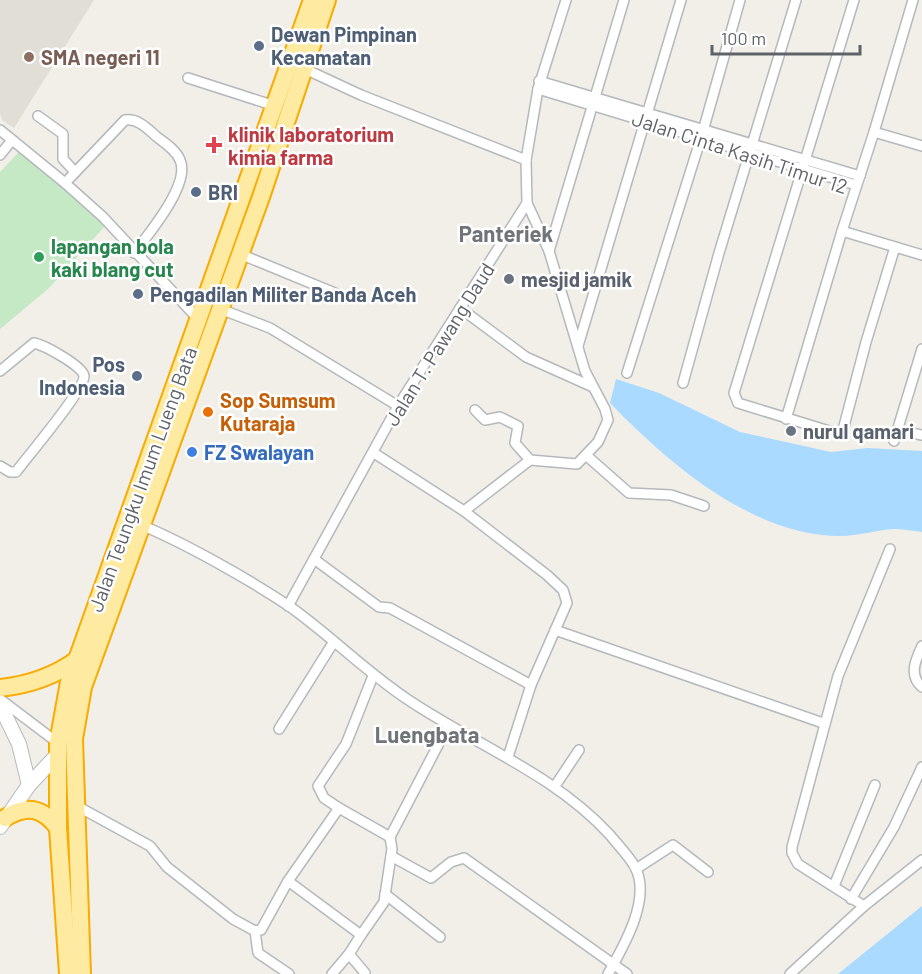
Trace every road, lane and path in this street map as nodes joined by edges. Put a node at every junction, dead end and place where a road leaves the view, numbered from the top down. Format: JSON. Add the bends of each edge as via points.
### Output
{"nodes":[{"id":1,"x":312,"y":0,"type":"edge"},
{"id":2,"x":327,"y":0,"type":"edge"},
{"id":3,"x":566,"y":0,"type":"edge"},
{"id":4,"x":624,"y":0,"type":"edge"},
{"id":5,"x":681,"y":0,"type":"edge"},
{"id":6,"x":740,"y":0,"type":"edge"},
{"id":7,"x":796,"y":0,"type":"edge"},
{"id":8,"x":854,"y":0,"type":"edge"},
{"id":9,"x":913,"y":0,"type":"edge"},
{"id":10,"x":305,"y":69,"type":"junction"},
{"id":11,"x":188,"y":78,"type":"dead end"},
{"id":12,"x":538,"y":85,"type":"junction"},
{"id":13,"x":595,"y":96,"type":"junction"},
{"id":14,"x":274,"y":106,"type":"junction"},
{"id":15,"x":593,"y":106,"type":"junction"},
{"id":16,"x":647,"y":111,"type":"junction"},
{"id":17,"x":38,"y":116,"type":"dead end"},
{"id":18,"x":644,"y":122,"type":"junction"},
{"id":19,"x":0,"y":130,"type":"edge"},
{"id":20,"x":874,"y":132,"type":"junction"},
{"id":21,"x":702,"y":133,"type":"junction"},
{"id":22,"x":12,"y":141,"type":"junction"},
{"id":23,"x":753,"y":144,"type":"junction"},
{"id":24,"x":922,"y":146,"type":"edge"},
{"id":25,"x":749,"y":153,"type":"junction"},
{"id":26,"x":0,"y":155,"type":"edge"},
{"id":27,"x":806,"y":159,"type":"junction"},
{"id":28,"x":526,"y":160,"type":"junction"},
{"id":29,"x":804,"y":170,"type":"junction"},
{"id":30,"x":75,"y":172,"type":"junction"},
{"id":31,"x":861,"y":176,"type":"junction"},
{"id":32,"x":65,"y":183,"type":"junction"},
{"id":33,"x":856,"y":185,"type":"junction"},
{"id":34,"x":527,"y":203,"type":"junction"},
{"id":35,"x":842,"y":231,"type":"junction"},
{"id":36,"x":895,"y":247,"type":"junction"},
{"id":37,"x":549,"y":251,"type":"junction"},
{"id":38,"x":134,"y":253,"type":"junction"},
{"id":39,"x":240,"y":254,"type":"junction"},
{"id":40,"x":922,"y":255,"type":"edge"},
{"id":41,"x":347,"y":298,"type":"dead end"},
{"id":42,"x":460,"y":308,"type":"junction"},
{"id":43,"x":220,"y":309,"type":"junction"},
{"id":44,"x":199,"y":320,"type":"junction"},
{"id":45,"x":578,"y":346,"type":"junction"},
{"id":46,"x":922,"y":349,"type":"edge"},
{"id":47,"x":0,"y":371,"type":"edge"},
{"id":48,"x":627,"y":373,"type":"dead end"},
{"id":49,"x":682,"y":383,"type":"dead end"},
{"id":50,"x":593,"y":387,"type":"junction"},
{"id":51,"x":398,"y":406,"type":"junction"},
{"id":52,"x":475,"y":410,"type":"dead end"},
{"id":53,"x":786,"y":419,"type":"junction"},
{"id":54,"x":897,"y":430,"type":"junction"},
{"id":55,"x":922,"y":435,"type":"edge"},
{"id":56,"x":894,"y":441,"type":"dead end"},
{"id":57,"x":374,"y":453,"type":"junction"},
{"id":58,"x":587,"y":456,"type":"junction"},
{"id":59,"x":530,"y":460,"type":"junction"},
{"id":60,"x":0,"y":466,"type":"edge"},
{"id":61,"x":151,"y":478,"type":"junction"},
{"id":62,"x":704,"y":506,"type":"dead end"},
{"id":63,"x":464,"y":512,"type":"junction"},
{"id":64,"x":141,"y":525,"type":"junction"},
{"id":65,"x":890,"y":549,"type":"dead end"},
{"id":66,"x":314,"y":559,"type":"junction"},
{"id":67,"x":288,"y":606,"type":"junction"},
{"id":68,"x":555,"y":630,"type":"junction"},
{"id":69,"x":333,"y":642,"type":"junction"},
{"id":70,"x":922,"y":646,"type":"edge"},
{"id":71,"x":78,"y":658,"type":"junction"},
{"id":72,"x":374,"y":676,"type":"junction"},
{"id":73,"x":531,"y":685,"type":"junction"},
{"id":74,"x":922,"y":687,"type":"edge"},
{"id":75,"x":0,"y":688,"type":"edge"},
{"id":76,"x":0,"y":699,"type":"edge"},
{"id":77,"x":0,"y":705,"type":"edge"},
{"id":78,"x":823,"y":723,"type":"junction"},
{"id":79,"x":448,"y":726,"type":"junction"},
{"id":80,"x":279,"y":729,"type":"dead end"},
{"id":81,"x":58,"y":749,"type":"junction"},
{"id":82,"x":579,"y":750,"type":"dead end"},
{"id":83,"x":508,"y":757,"type":"junction"},
{"id":84,"x":922,"y":767,"type":"edge"},
{"id":85,"x":29,"y":785,"type":"junction"},
{"id":86,"x":874,"y":785,"type":"dead end"},
{"id":87,"x":555,"y":786,"type":"junction"},
{"id":88,"x":76,"y":806,"type":"junction"},
{"id":89,"x":339,"y":808,"type":"junction"},
{"id":90,"x":3,"y":823,"type":"edge"},
{"id":91,"x":58,"y":828,"type":"junction"},
{"id":92,"x":390,"y":837,"type":"junction"},
{"id":93,"x":392,"y":856,"type":"junction"},
{"id":94,"x":922,"y":860,"type":"edge"},
{"id":95,"x":636,"y":869,"type":"junction"},
{"id":96,"x":708,"y":872,"type":"dead end"},
{"id":97,"x":288,"y":881,"type":"junction"},
{"id":98,"x":834,"y":886,"type":"junction"},
{"id":99,"x":385,"y":894,"type":"junction"},
{"id":100,"x":851,"y":898,"type":"junction"},
{"id":101,"x":864,"y":906,"type":"junction"},
{"id":102,"x":255,"y":931,"type":"junction"},
{"id":103,"x":361,"y":935,"type":"junction"},
{"id":104,"x":440,"y":937,"type":"dead end"},
{"id":105,"x":349,"y":954,"type":"junction"},
{"id":106,"x":610,"y":970,"type":"edge"},
{"id":107,"x":365,"y":973,"type":"edge"},
{"id":108,"x":68,"y":974,"type":"edge"},
{"id":109,"x":82,"y":974,"type":"edge"},
{"id":110,"x":289,"y":974,"type":"edge"},
{"id":111,"x":332,"y":974,"type":"edge"},
{"id":112,"x":627,"y":974,"type":"edge"},
{"id":113,"x":790,"y":974,"type":"edge"}],
"edges":[{"from":1,"to":14,"type":"highway","name":"Jalan Teungku Imum Lueng Bata"},
{"from":2,"to":10,"type":"highway","name":"Jalan Teungku Imum Lueng Bata"},
{"from":3,"to":12,"type":"street"},
{"from":4,"to":13,"type":"street"},
{"from":5,"to":16,"type":"street"},
{"from":6,"to":21,"type":"street"},
{"from":7,"to":23,"type":"street"},
{"from":8,"to":27,"type":"street"},
{"from":9,"to":20,"type":"street"},
{"from":10,"to":28,"type":"street"},
{"from":10,"to":39,"type":"highway","name":"Jalan Teungku Imum Lueng Bata"},
{"from":11,"to":14,"type":"street"},
{"from":12,"to":13,"type":"street"},
{"from":12,"to":15,"type":"street","name":"Jalan Cinta Kasih Timur 12"},
{"from":12,"to":28,"type":"street"},
{"from":13,"to":15,"type":"street"},
{"from":13,"to":16,"type":"street"},
{"from":14,"to":44,"type":"highway","name":"Jalan Teungku Imum Lueng Bata"},
{"from":15,"to":18,"type":"street","name":"Jalan Cinta Kasih Timur 12"},
{"from":15,"to":37,"type":"street"},
{"from":16,"to":18,"type":"street"},
{"from":16,"to":21,"type":"street"},
{"from":17,"to":30,"type":"street","via":[[63,135],[62,156]]},
{"from":18,"to":21,"type":"street","name":"Jalan Cinta Kasih Timur 12"},
{"from":18,"to":45,"type":"street"},
{"from":19,"to":22,"type":"street"},
{"from":20,"to":24,"type":"street"},
{"from":20,"to":31,"type":"street"},
{"from":21,"to":23,"type":"street"},
{"from":21,"to":25,"type":"street","name":"Jalan Cinta Kasih Timur 12"},
{"from":21,"to":48,"type":"street"},
{"from":22,"to":26,"type":"street"},
{"from":22,"to":32,"type":"street"},
{"from":23,"to":25,"type":"street"},
{"from":23,"to":27,"type":"street"},
{"from":25,"to":29,"type":"street","name":"Jalan Cinta Kasih Timur 12"},
{"from":25,"to":49,"type":"street"},
{"from":27,"to":29,"type":"street"},
{"from":27,"to":31,"type":"street"},
{"from":28,"to":34,"type":"street"},
{"from":29,"to":33,"type":"street","name":"Jalan Cinta Kasih Timur 12"},
{"from":29,"to":53,"type":"street","via":[[734,393],[742,405]]},
{"from":30,"to":32,"type":"street"},
{"from":30,"to":38,"type":"street","via":[[125,120],[135,120],[176,153],[182,172],[170,202]]},
{"from":31,"to":33,"type":"street"},
{"from":32,"to":38,"type":"street","via":[[103,217]]},
{"from":33,"to":35,"type":"street","name":"Jalan Cinta Kasih Timur 12"},
{"from":34,"to":37,"type":"street"},
{"from":34,"to":42,"type":"street","name":"Jalan T. Pawang Daud"},
{"from":35,"to":36,"type":"street"},
{"from":35,"to":53,"type":"street","name":"Jalan Cinta Kasih Timur 12"},
{"from":36,"to":40,"type":"street"},
{"from":36,"to":53,"type":"street","via":[[843,430],[834,434]]},
{"from":37,"to":45,"type":"street"},
{"from":38,"to":44,"type":"street"},
{"from":39,"to":41,"type":"street"},
{"from":39,"to":43,"type":"highway","name":"Jalan Teungku Imum Lueng Bata"},
{"from":42,"to":50,"type":"street","via":[[526,357]]},
{"from":42,"to":51,"type":"street","name":"Jalan T. Pawang Daud"},
{"from":43,"to":51,"type":"street","via":[[270,328]]},
{"from":43,"to":61,"type":"highway","name":"Jalan Teungku Imum Lueng Bata"},
{"from":44,"to":61,"type":"highway","name":"Jalan Teungku Imum Lueng Bata"},
{"from":45,"to":50,"type":"street"},
{"from":46,"to":54,"type":"street"},
{"from":47,"to":60,"type":"street","via":[[34,343],[80,367],[84,376],[67,407],[16,472]]},
{"from":50,"to":58,"type":"street","via":[[609,420]]},
{"from":51,"to":57,"type":"street","name":"Jalan T. Pawang Daud"},
{"from":52,"to":59,"type":"street","via":[[485,420],[502,417],[518,426],[515,443]]},
{"from":54,"to":55,"type":"street"},
{"from":54,"to":56,"type":"street"},
{"from":57,"to":63,"type":"street"},
{"from":57,"to":66,"type":"street","name":"Jalan T. Pawang Daud"},
{"from":58,"to":59,"type":"street","via":[[573,465]]},
{"from":58,"to":62,"type":"street","via":[[629,493],[671,495]]},
{"from":59,"to":63,"type":"street"},
{"from":61,"to":64,"type":"highway","name":"Jalan Teungku Imum Lueng Bata"},
{"from":61,"to":71,"type":"highway","name":"Jalan Teungku Imum Lueng Bata"},
{"from":63,"to":68,"type":"street","via":[[563,590],[567,603]]},
{"from":64,"to":67,"type":"street"},
{"from":64,"to":88,"type":"highway","name":"Jalan Teungku Imum Lueng Bata","via":[[83,687],[74,739]]},
{"from":65,"to":78,"type":"street"},
{"from":66,"to":67,"type":"street","name":"Jalan T. Pawang Daud"},
{"from":66,"to":73,"type":"street","via":[[380,607],[390,608]]},
{"from":67,"to":69,"type":"street"},
{"from":68,"to":73,"type":"street"},
{"from":68,"to":78,"type":"street"},
{"from":69,"to":72,"type":"street"},
{"from":69,"to":80,"type":"street"},
{"from":70,"to":74,"type":"street","via":[[914,671]]},
{"from":71,"to":75,"type":"highway","via":[[62,671],[39,680]]},
{"from":71,"to":81,"type":"highway","name":"Jalan Teungku Imum Lueng Bata","via":[[69,682]]},
{"from":72,"to":79,"type":"street"},
{"from":72,"to":89,"type":"street","via":[[346,744],[318,786],[324,798]]},
{"from":73,"to":83,"type":"street"},
{"from":76,"to":81,"type":"street"},
{"from":77,"to":85,"type":"main road","via":[[19,744]]},
{"from":78,"to":98,"type":"street","via":[[792,853],[798,864]]},
{"from":79,"to":83,"type":"street"},
{"from":79,"to":92,"type":"street"},
{"from":81,"to":85,"type":"main road"},
{"from":81,"to":91,"type":"highway","name":"Jalan Teungku Imum Lueng Bata"},
{"from":82,"to":87,"type":"street"},
{"from":83,"to":87,"type":"street"},
{"from":84,"to":100,"type":"street","via":[[894,827]]},
{"from":85,"to":90,"type":"main road"},
{"from":86,"to":98,"type":"street"},
{"from":87,"to":95,"type":"street","via":[[596,821]]},
{"from":88,"to":102,"type":"street","via":[[150,846],[167,867],[233,919]]},
{"from":88,"to":109,"type":"highway","name":"Jalan Teungku Imum Lueng Bata"},
{"from":89,"to":92,"type":"street"},
{"from":89,"to":97,"type":"street"},
{"from":90,"to":91,"type":"highway","via":[[26,810],[41,811]]},
{"from":91,"to":108,"type":"highway","name":"Jalan Teungku Imum Lueng Bata"},
{"from":92,"to":93,"type":"street"},
{"from":93,"to":99,"type":"street"},
{"from":93,"to":106,"type":"street","via":[[432,878],[451,862],[464,858]]},
{"from":94,"to":101,"type":"street"},
{"from":95,"to":96,"type":"street","via":[[673,845]]},
{"from":95,"to":106,"type":"street","via":[[638,902],[632,930]]},
{"from":97,"to":102,"type":"street","via":[[261,930]]},
{"from":97,"to":103,"type":"street"},
{"from":98,"to":100,"type":"street"},
{"from":99,"to":103,"type":"street","via":[[381,910]]},
{"from":99,"to":104,"type":"street"},
{"from":100,"to":101,"type":"street"},
{"from":101,"to":113,"type":"street"},
{"from":102,"to":110,"type":"street","via":[[258,953]]},
{"from":103,"to":105,"type":"street"},
{"from":105,"to":107,"type":"street"},
{"from":105,"to":111,"type":"street"},
{"from":106,"to":112,"type":"street"}]}
